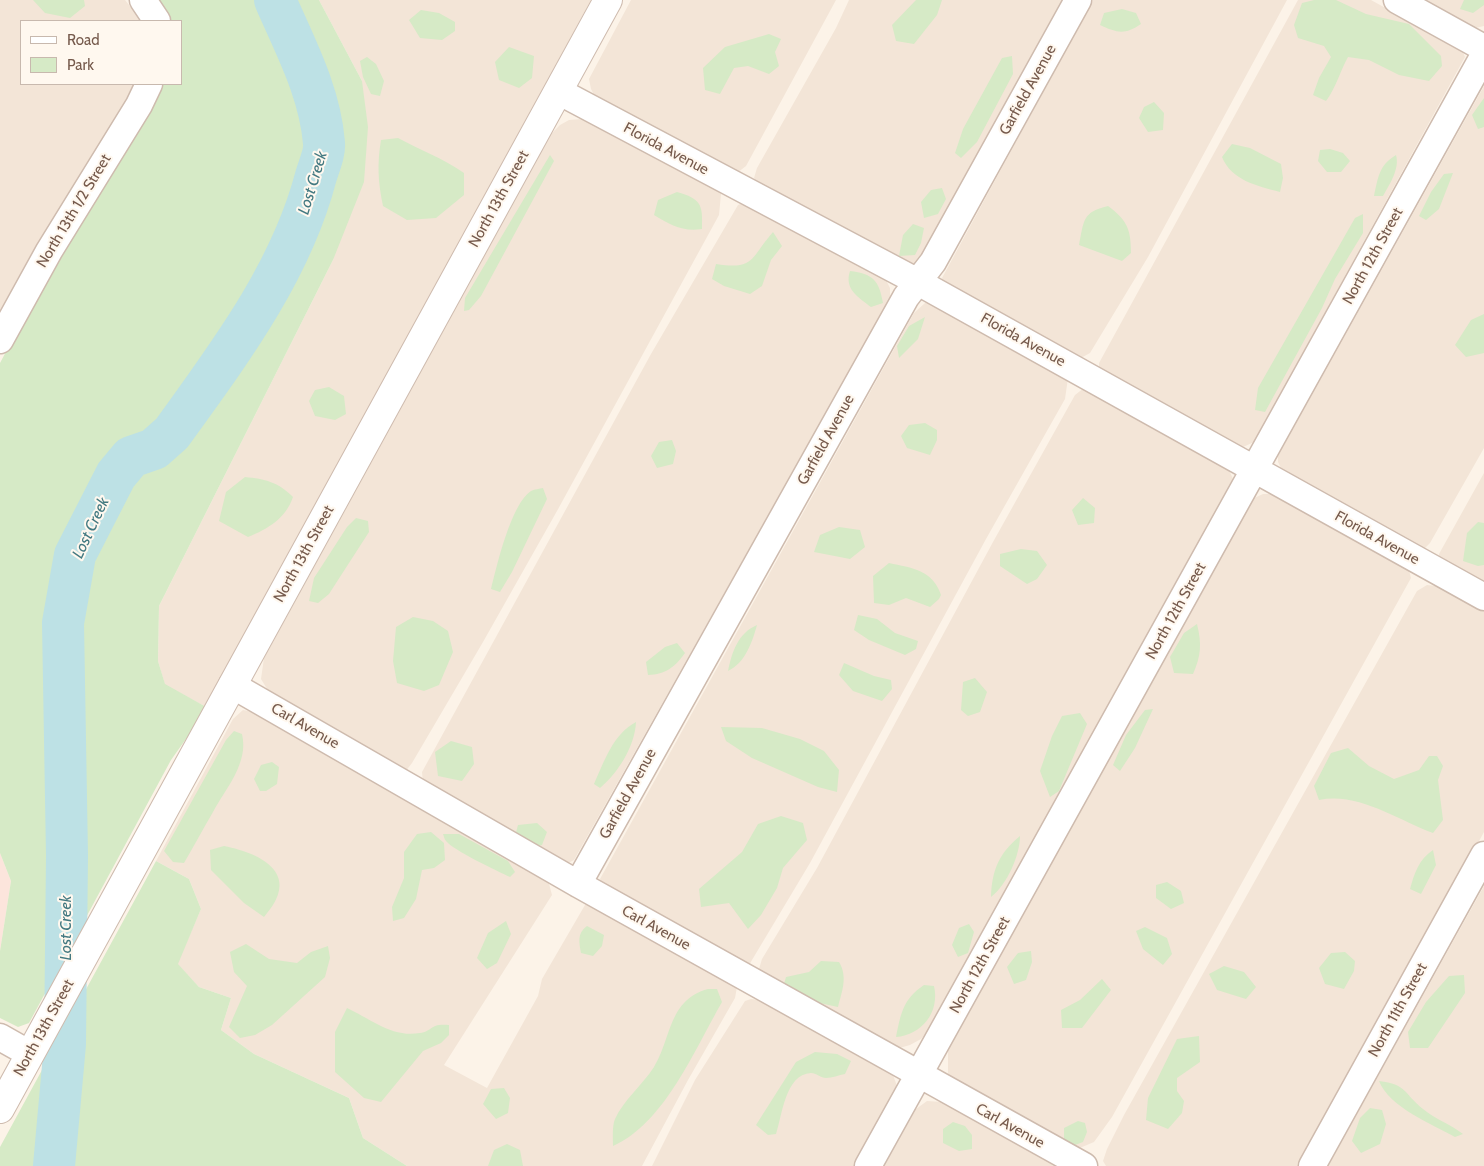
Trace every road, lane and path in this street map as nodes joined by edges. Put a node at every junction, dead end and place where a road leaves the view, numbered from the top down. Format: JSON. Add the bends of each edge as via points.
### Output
{"nodes":[{"id":1,"x":608,"y":0,"type":"edge"},
{"id":2,"x":1078,"y":0,"type":"edge"},
{"id":3,"x":1397,"y":0,"type":"edge"},
{"id":4,"x":1484,"y":48,"type":"edge"},
{"id":5,"x":1484,"y":55,"type":"edge"},
{"id":6,"x":148,"y":85,"type":"edge"},
{"id":7,"x":558,"y":91,"type":"junction"},
{"id":8,"x":918,"y":282,"type":"junction"},
{"id":9,"x":0,"y":340,"type":"edge"},
{"id":10,"x":1254,"y":470,"type":"junction"},
{"id":11,"x":1484,"y":597,"type":"edge"},
{"id":12,"x":232,"y":685,"type":"junction"},
{"id":13,"x":1484,"y":855,"type":"edge"},
{"id":14,"x":578,"y":884,"type":"junction"},
{"id":15,"x":0,"y":1037,"type":"edge"},
{"id":16,"x":34,"y":1047,"type":"junction"},
{"id":17,"x":919,"y":1076,"type":"junction"},
{"id":18,"x":0,"y":1109,"type":"edge"},
{"id":19,"x":868,"y":1166,"type":"edge"},
{"id":20,"x":1084,"y":1166,"type":"edge"},
{"id":21,"x":1312,"y":1166,"type":"edge"}],
"edges":[{"from":1,"to":7,"type":"street","name":"North 13th Street"},
{"from":2,"to":8,"type":"street","name":"Garfield Avenue","via":[[933,262]]},
{"from":3,"to":4,"type":"street"},
{"from":5,"to":10,"type":"street","name":"North 12th Street"},
{"from":6,"to":9,"type":"street","name":"North 13th 1/2 Street"},
{"from":7,"to":8,"type":"street","name":"Florida Avenue"},
{"from":7,"to":12,"type":"street","name":"North 13th Street"},
{"from":8,"to":10,"type":"street","name":"Florida Avenue"},
{"from":8,"to":14,"type":"street","name":"Garfield Avenue","via":[[906,297]]},
{"from":10,"to":11,"type":"street","name":"Florida Avenue"},
{"from":10,"to":17,"type":"street","name":"North 12th Street"},
{"from":12,"to":14,"type":"street","name":"Carl Avenue"},
{"from":12,"to":16,"type":"street","name":"North 13th Street"},
{"from":13,"to":21,"type":"street","name":"North 11th Street"},
{"from":14,"to":17,"type":"street","name":"Carl Avenue"},
{"from":15,"to":16,"type":"street"},
{"from":16,"to":18,"type":"street","name":"North 13th Street"},
{"from":17,"to":19,"type":"street","name":"North 12th Street"},
{"from":17,"to":20,"type":"street","name":"Carl Avenue"}]}
